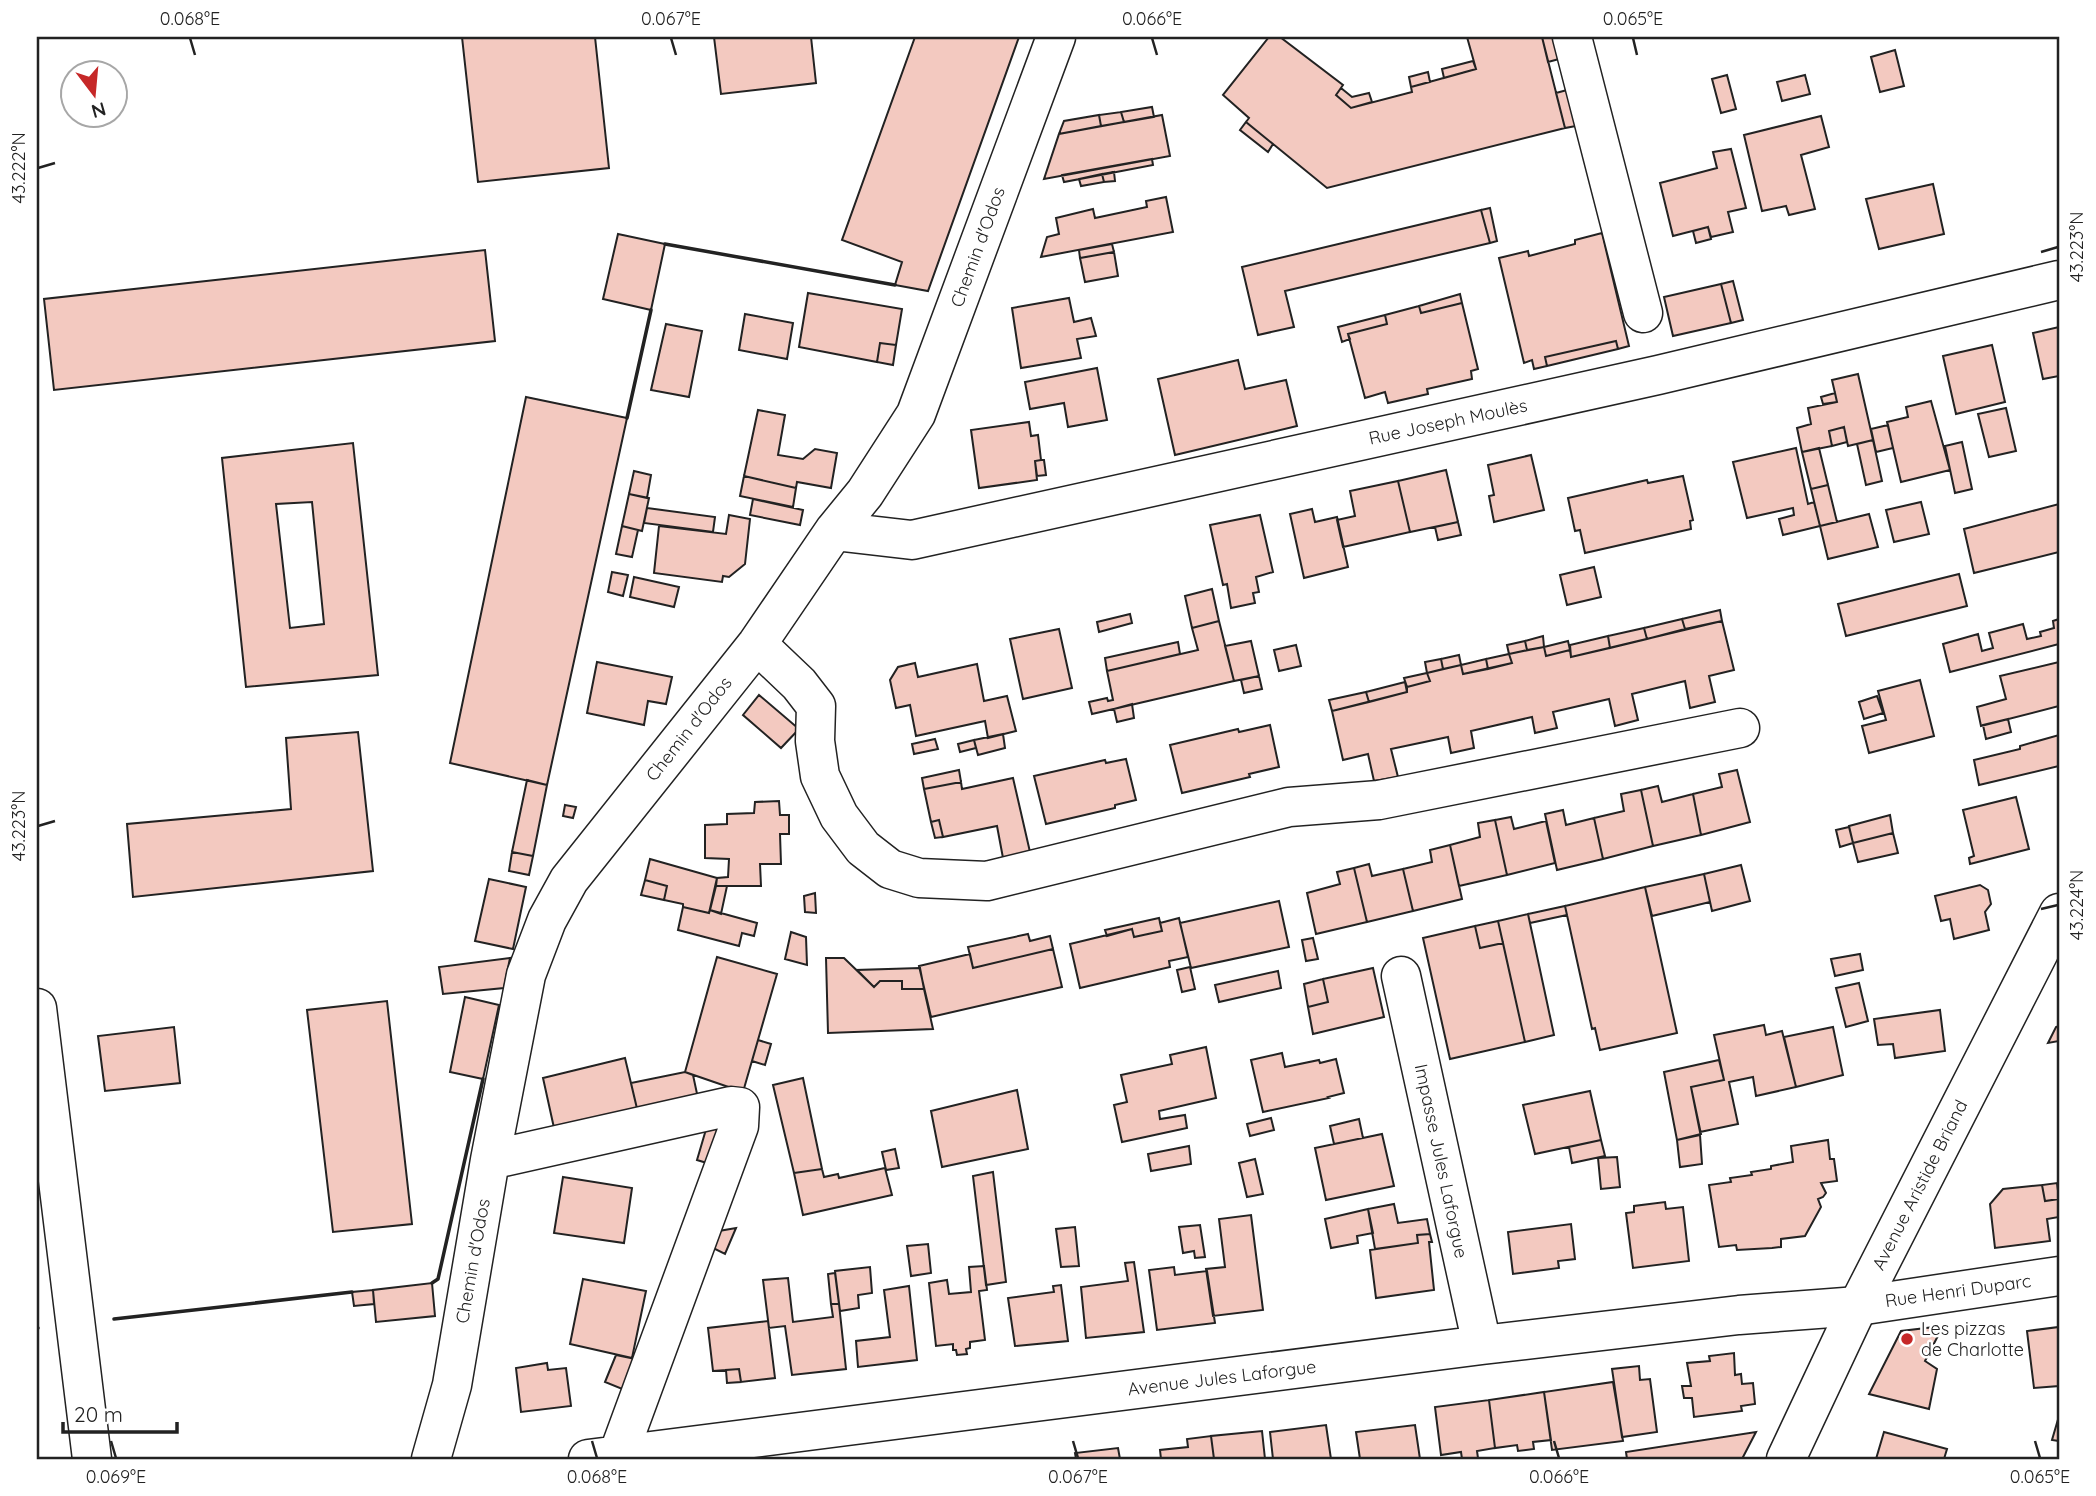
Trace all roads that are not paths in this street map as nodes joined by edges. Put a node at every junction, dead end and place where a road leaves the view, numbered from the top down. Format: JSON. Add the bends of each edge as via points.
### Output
{"nodes":[{"id":1,"x":1056,"y":37,"type":"edge"},
{"id":2,"x":1572,"y":37,"type":"edge"},
{"id":3,"x":2059,"y":281,"type":"edge"},
{"id":4,"x":1643,"y":313,"type":"dead end"},
{"id":5,"x":834,"y":531,"type":"junction"},
{"id":6,"x":757,"y":644,"type":"junction"},
{"id":7,"x":1740,"y":728,"type":"dead end"},
{"id":8,"x":2059,"y":914,"type":"edge"},
{"id":9,"x":2047,"y":959,"type":"edge"},
{"id":10,"x":1401,"y":976,"type":"dead end"},
{"id":11,"x":37,"y":1008,"type":"edge"},
{"id":12,"x":490,"y":1160,"type":"junction"},
{"id":13,"x":2059,"y":1276,"type":"edge"},
{"id":14,"x":1857,"y":1306,"type":"junction"},
{"id":15,"x":1482,"y":1345,"type":"junction"},
{"id":16,"x":603,"y":1457,"type":"edge"},
{"id":17,"x":92,"y":1459,"type":"edge"},
{"id":18,"x":431,"y":1459,"type":"edge"},
{"id":19,"x":1786,"y":1459,"type":"edge"}],
"edges":[{"from":1,"to":5,"type":"street","name":"Chemin d'Odos","via":[[916,414],[865,494]]},
{"from":2,"to":4,"type":"street"},
{"from":3,"to":5,"type":"street","name":"Rue Joseph Moulès","via":[[912,540]]},
{"from":5,"to":6,"type":"street","name":"Chemin d'Odos"},
{"from":6,"to":7,"type":"street","via":[[816,706],[820,776],[839,816],[863,848],[890,869],[919,878],[987,881],[1289,807],[1379,800]]},
{"from":6,"to":12,"type":"street","name":"Chemin d'Odos","via":[[569,880],[547,920],[526,975]]},
{"from":8,"to":9,"type":"street","name":"Avenue Aristide Briand"},
{"from":9,"to":14,"type":"street","name":"Avenue Aristide Briand"},
{"from":10,"to":15,"type":"street","name":"Impasse Jules Laforgue"},
{"from":11,"to":17,"type":"street"},
{"from":12,"to":16,"type":"street","via":[[730,1105],[740,1107],[739,1126]]},
{"from":12,"to":18,"type":"street","name":"Chemin d'Odos","via":[[452,1385]]},
{"from":13,"to":14,"type":"street","name":"Rue Henri Duparc"},
{"from":14,"to":15,"type":"street","name":"Avenue Jules Laforgue"},
{"from":14,"to":19,"type":"street","name":"Avenue Aristide Briand"},
{"from":15,"to":16,"type":"street","name":"Avenue Jules Laforgue"}]}
